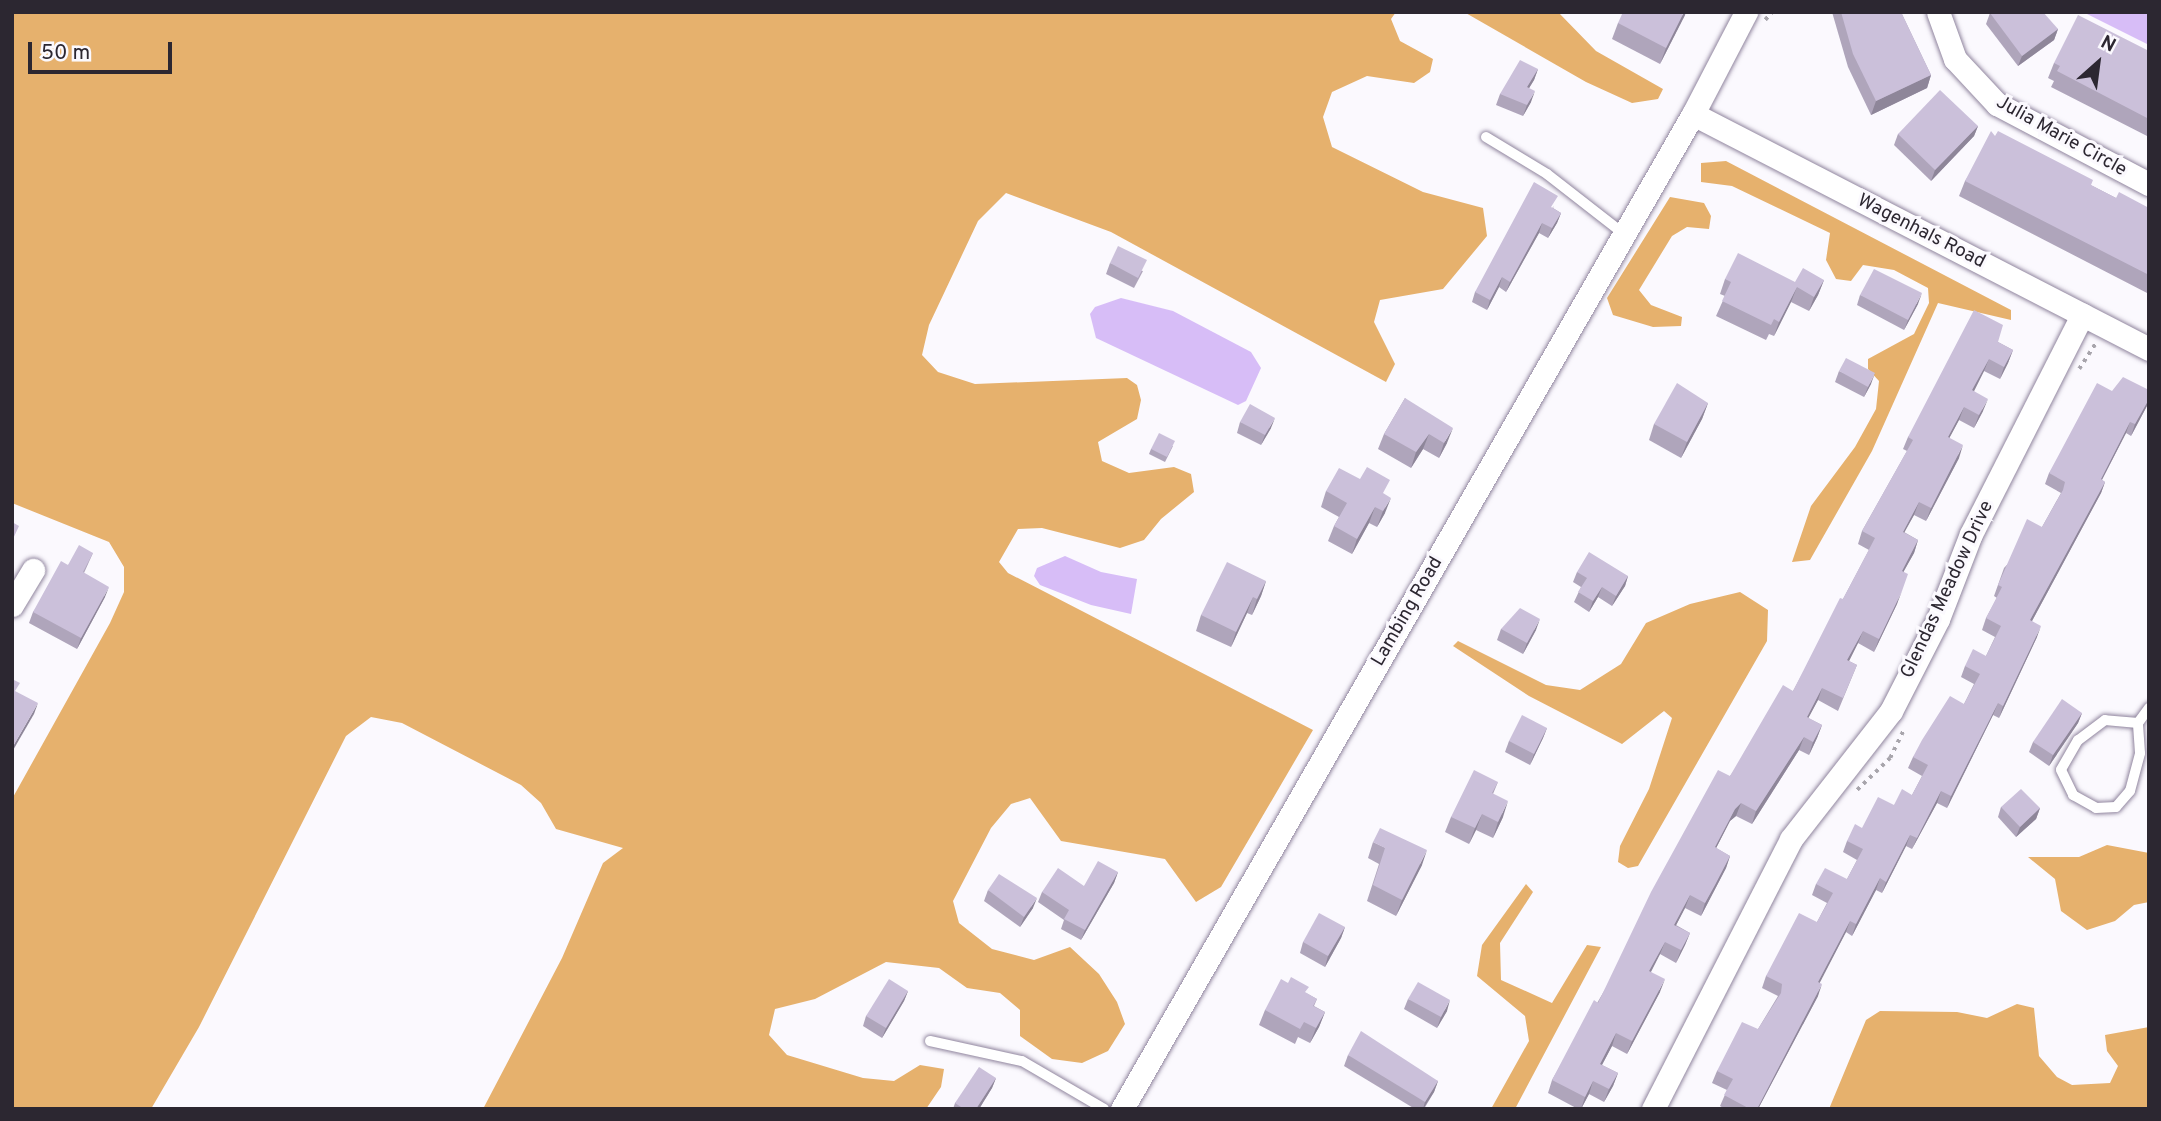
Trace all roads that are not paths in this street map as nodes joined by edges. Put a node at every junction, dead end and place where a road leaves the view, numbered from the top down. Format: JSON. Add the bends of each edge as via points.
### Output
{"nodes":[{"id":1,"x":1746,"y":12,"type":"edge"},
{"id":2,"x":1938,"y":12,"type":"edge"},
{"id":3,"x":1693,"y":114,"type":"junction"},
{"id":4,"x":1486,"y":137,"type":"dead end"},
{"id":5,"x":2149,"y":184,"type":"edge"},
{"id":6,"x":1624,"y":234,"type":"junction"},
{"id":7,"x":2082,"y":315,"type":"junction"},
{"id":8,"x":2149,"y":349,"type":"edge"},
{"id":9,"x":33,"y":570,"type":"dead end"},
{"id":10,"x":12,"y":605,"type":"edge"},
{"id":11,"x":2149,"y":708,"type":"edge"},
{"id":12,"x":2138,"y":723,"type":"junction"},
{"id":13,"x":930,"y":1041,"type":"dead end"},
{"id":14,"x":1104,"y":1109,"type":"edge"},
{"id":15,"x":1122,"y":1109,"type":"edge"},
{"id":16,"x":1653,"y":1109,"type":"edge"}],
"edges":[{"from":1,"to":3,"type":"street","name":"Lambing Road"},
{"from":2,"to":5,"type":"street","name":"Julia Marie Circle","via":[[1955,59],[1997,104]]},
{"from":3,"to":6,"type":"street","name":"Lambing Road"},
{"from":3,"to":7,"type":"street","name":"Wagenhals Road"},
{"from":4,"to":6,"type":"lane","via":[[1547,174]]},
{"from":6,"to":15,"type":"street","name":"Lambing Road"},
{"from":7,"to":8,"type":"street","name":"Wagenhals Road"},
{"from":7,"to":16,"type":"street","name":"Glendas Meadow Drive","via":[[1970,534],[1938,619],[1891,711],[1791,839]]},
{"from":9,"to":10,"type":"street"},
{"from":11,"to":12,"type":"lane"},
{"from":12,"to":12,"type":"lane","via":[[2105,720],[2078,740],[2062,770],[2073,795],[2095,808],[2116,807],[2130,791],[2140,753]]},
{"from":13,"to":14,"type":"lane","via":[[1022,1061]]}]}
